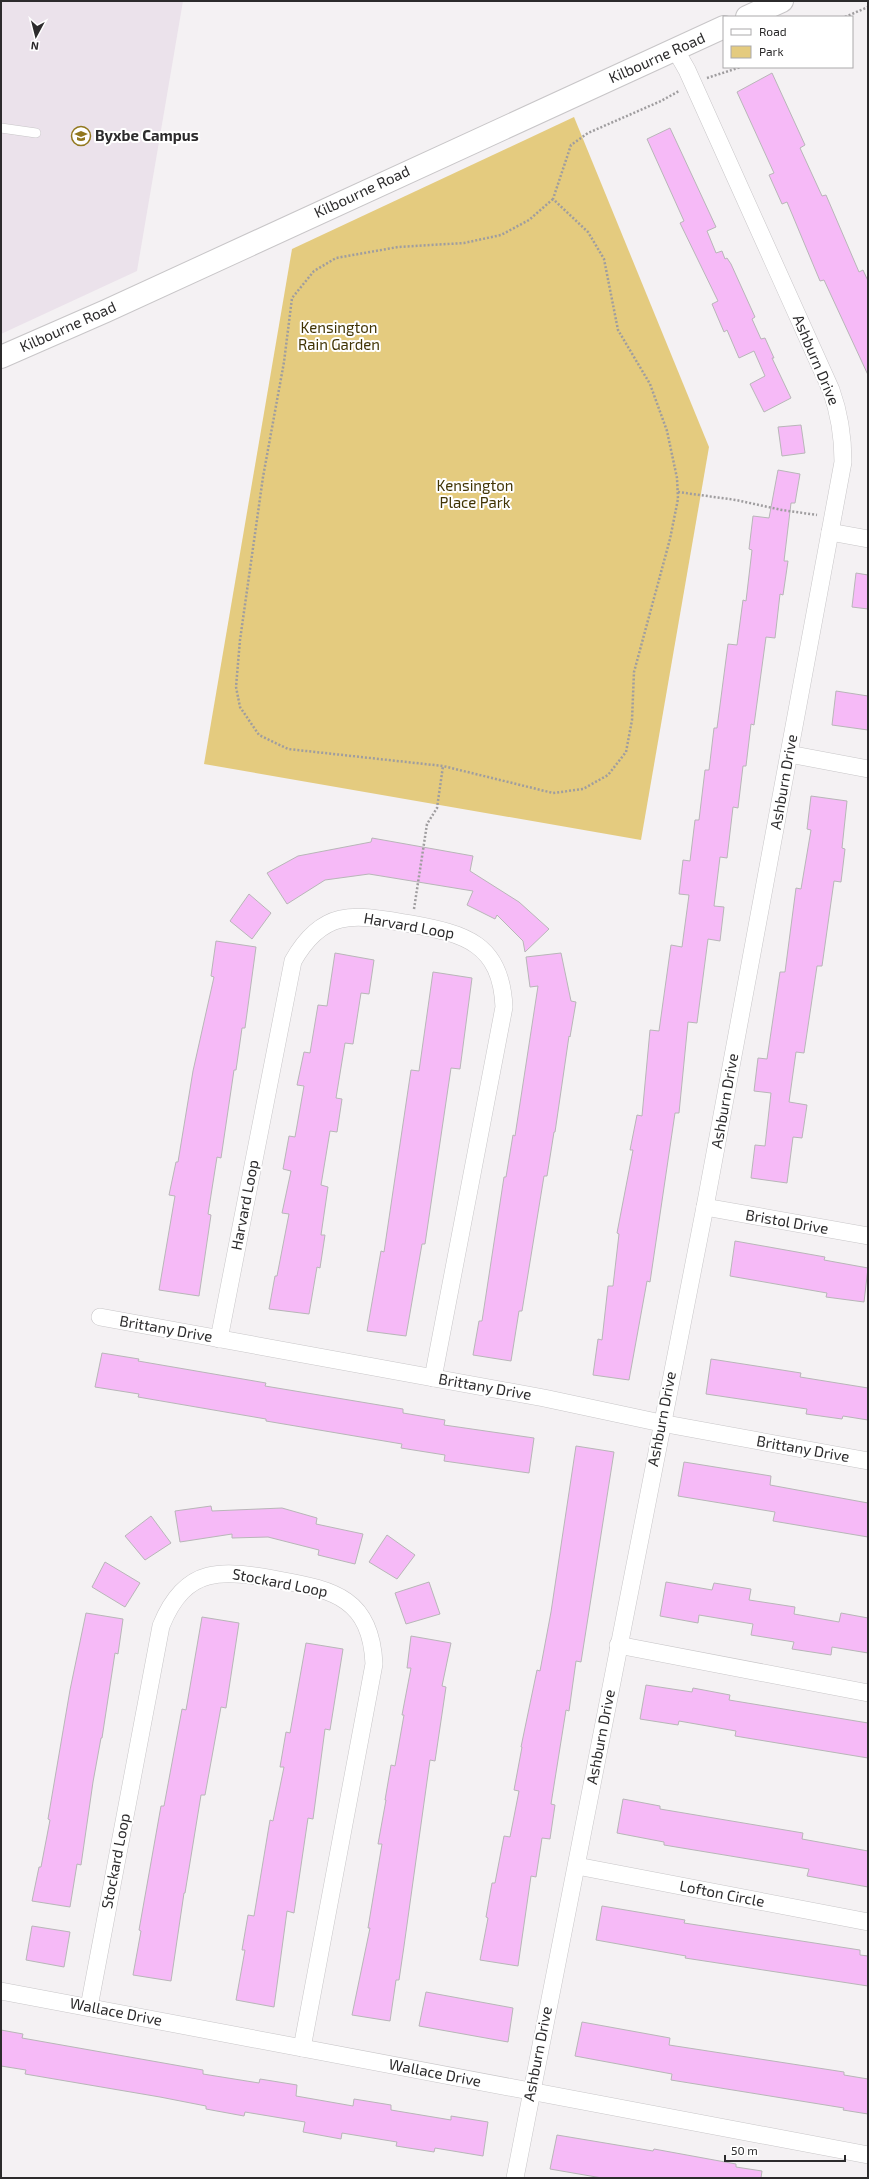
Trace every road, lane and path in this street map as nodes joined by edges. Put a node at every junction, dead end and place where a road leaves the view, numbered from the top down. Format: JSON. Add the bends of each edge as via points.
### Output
{"nodes":[{"id":1,"x":782,"y":1,"type":"edge"},
{"id":2,"x":868,"y":7,"type":"edge"},
{"id":3,"x":749,"y":16,"type":"edge"},
{"id":4,"x":847,"y":16,"type":"edge"},
{"id":5,"x":723,"y":27,"type":"edge"},
{"id":6,"x":675,"y":49,"type":"junction"},
{"id":7,"x":738,"y":68,"type":"edge"},
{"id":8,"x":692,"y":84,"type":"junction"},
{"id":9,"x":1,"y":128,"type":"edge"},
{"id":10,"x":36,"y":133,"type":"dead end"},
{"id":11,"x":553,"y":200,"type":"junction"},
{"id":12,"x":1,"y":357,"type":"edge"},
{"id":13,"x":678,"y":492,"type":"junction"},
{"id":14,"x":831,"y":524,"type":"junction"},
{"id":15,"x":868,"y":539,"type":"edge"},
{"id":16,"x":789,"y":754,"type":"junction"},
{"id":17,"x":443,"y":766,"type":"junction"},
{"id":18,"x":868,"y":769,"type":"edge"},
{"id":19,"x":411,"y":924,"type":"junction"},
{"id":20,"x":705,"y":1207,"type":"junction"},
{"id":21,"x":868,"y":1236,"type":"edge"},
{"id":22,"x":100,"y":1317,"type":"dead end"},
{"id":23,"x":219,"y":1339,"type":"junction"},
{"id":24,"x":433,"y":1378,"type":"junction"},
{"id":25,"x":661,"y":1424,"type":"junction"},
{"id":26,"x":868,"y":1461,"type":"edge"},
{"id":27,"x":618,"y":1645,"type":"junction"},
{"id":28,"x":868,"y":1693,"type":"edge"},
{"id":29,"x":577,"y":1866,"type":"junction"},
{"id":30,"x":868,"y":1922,"type":"edge"},
{"id":31,"x":1,"y":1990,"type":"edge"},
{"id":32,"x":89,"y":2007,"type":"junction"},
{"id":33,"x":302,"y":2048,"type":"junction"},
{"id":34,"x":531,"y":2091,"type":"junction"},
{"id":35,"x":868,"y":2155,"type":"edge"},
{"id":36,"x":514,"y":2178,"type":"edge"}],
"edges":[{"from":1,"to":3,"type":"main road"},
{"from":2,"to":4,"type":"path"},
{"from":5,"to":6,"type":"main road","name":"Kilbourne Road"},
{"from":6,"to":8,"type":"street","name":"Ashburn Drive"},
{"from":6,"to":12,"type":"main road","name":"Kilbourne Road"},
{"from":7,"to":8,"type":"path"},
{"from":8,"to":11,"type":"path","via":[[661,101],[588,133],[571,145]]},
{"from":8,"to":14,"type":"street","name":"Ashburn Drive","via":[[831,390],[839,414],[843,462]]},
{"from":9,"to":10,"type":"lane"},
{"from":11,"to":13,"type":"path","via":[[588,232],[604,259],[618,330],[650,384],[667,431]]},
{"from":11,"to":17,"type":"path","via":[[529,220],[501,235],[464,243],[398,246],[336,258],[314,271],[292,298],[240,640],[236,687],[240,707],[259,734],[288,749]]},
{"from":13,"to":14,"type":"path","via":[[736,500]]},
{"from":13,"to":17,"type":"path","via":[[670,539],[634,672],[632,720],[626,752],[608,775],[583,788],[553,793]]},
{"from":14,"to":15,"type":"street"},
{"from":14,"to":16,"type":"street","name":"Ashburn Drive"},
{"from":16,"to":18,"type":"street"},
{"from":16,"to":20,"type":"street","name":"Ashburn Drive"},
{"from":17,"to":19,"type":"path","via":[[436,808],[427,824]]},
{"from":19,"to":23,"type":"street","name":"Harvard Loop","via":[[364,916],[329,923],[313,934],[293,961]]},
{"from":19,"to":24,"type":"street","name":"Harvard Loop","via":[[460,935],[474,943],[488,955],[498,971],[504,989],[504,1006]]},
{"from":20,"to":21,"type":"street","name":"Bristol Drive"},
{"from":20,"to":25,"type":"street","name":"Ashburn Drive"},
{"from":22,"to":23,"type":"street","name":"Brittany Drive"},
{"from":23,"to":24,"type":"street","name":"Brittany Drive"},
{"from":24,"to":25,"type":"street","name":"Brittany Drive","via":[[544,1398]]},
{"from":25,"to":26,"type":"street","name":"Brittany Drive"},
{"from":25,"to":27,"type":"street","name":"Ashburn Drive"},
{"from":27,"to":28,"type":"street"},
{"from":27,"to":29,"type":"street","name":"Ashburn Drive"},
{"from":29,"to":30,"type":"street","name":"Lofton Circle"},
{"from":29,"to":34,"type":"street","name":"Ashburn Drive"},
{"from":31,"to":32,"type":"street","name":"Wallace Drive"},
{"from":32,"to":33,"type":"street","name":"Wallace Drive"},
{"from":32,"to":33,"type":"street","name":"Stockard Loop","via":[[161,1626],[167,1609],[190,1585],[220,1573],[238,1572],[315,1586],[331,1591],[346,1600],[360,1614],[373,1645],[374,1664]]},
{"from":33,"to":34,"type":"street","name":"Wallace Drive"},
{"from":34,"to":35,"type":"street","name":"Wallace Drive"},
{"from":34,"to":36,"type":"street","name":"Ashburn Drive"}]}
